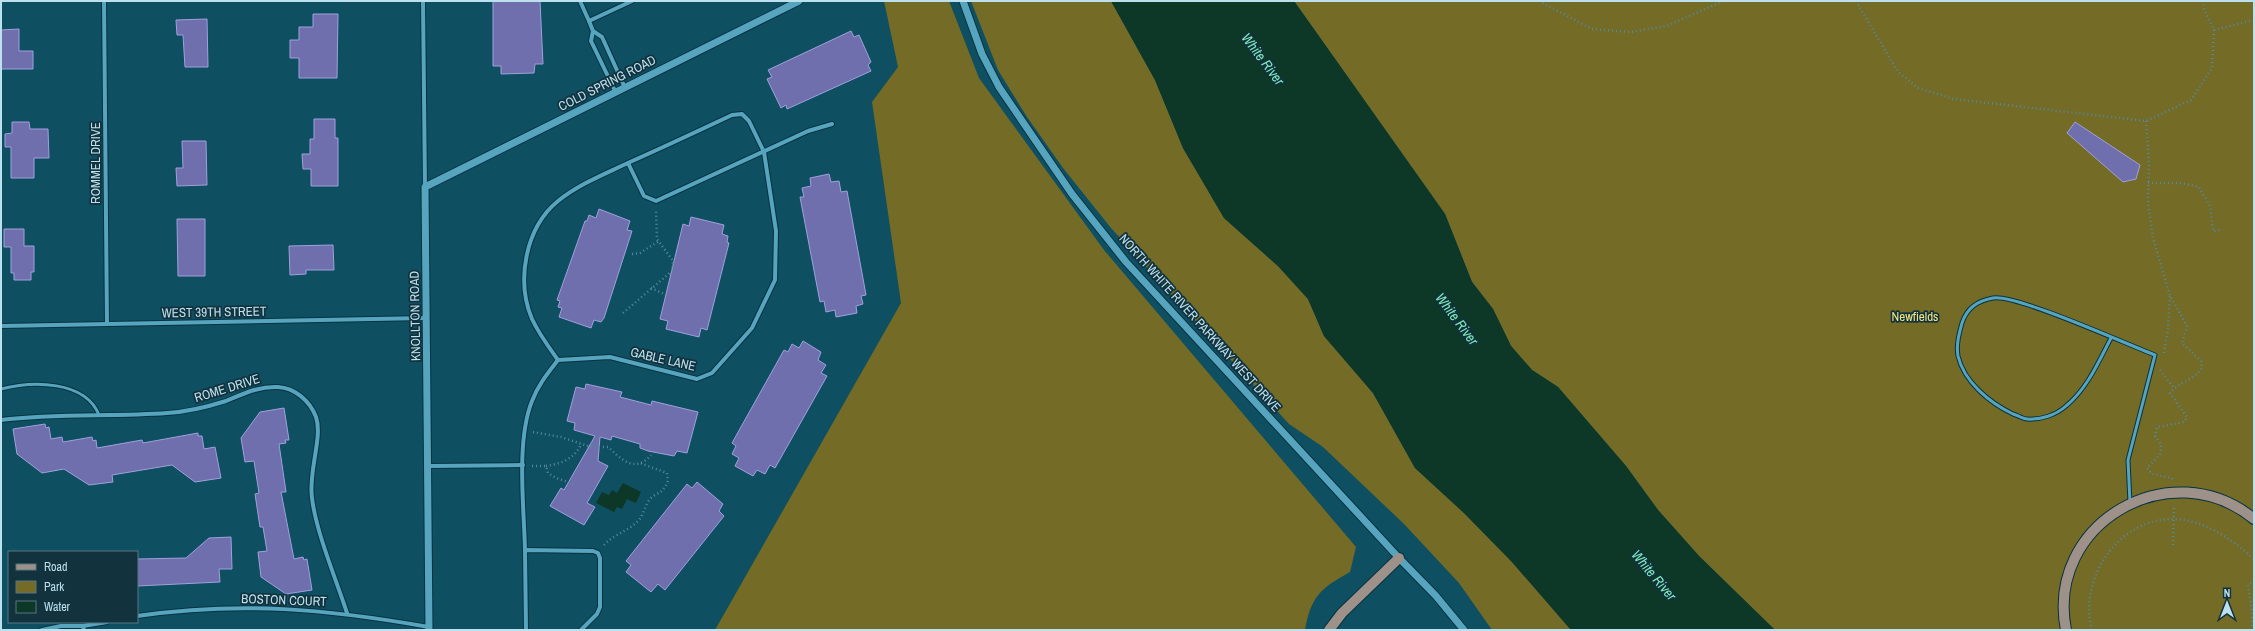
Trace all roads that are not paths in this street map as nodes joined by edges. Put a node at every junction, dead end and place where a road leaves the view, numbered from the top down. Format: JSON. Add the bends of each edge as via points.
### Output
{"nodes":[{"id":1,"x":104,"y":1,"type":"edge"},
{"id":2,"x":423,"y":1,"type":"edge"},
{"id":3,"x":580,"y":1,"type":"edge"},
{"id":4,"x":632,"y":1,"type":"edge"},
{"id":5,"x":798,"y":1,"type":"edge"},
{"id":6,"x":963,"y":1,"type":"edge"},
{"id":7,"x":589,"y":21,"type":"junction"},
{"id":8,"x":593,"y":31,"type":"junction"},
{"id":9,"x":625,"y":88,"type":"junction"},
{"id":10,"x":616,"y":93,"type":"junction"},
{"id":11,"x":832,"y":124,"type":"dead end"},
{"id":12,"x":764,"y":152,"type":"junction"},
{"id":13,"x":628,"y":163,"type":"junction"},
{"id":14,"x":425,"y":187,"type":"junction"},
{"id":15,"x":427,"y":318,"type":"junction"},
{"id":16,"x":107,"y":324,"type":"junction"},
{"id":17,"x":1,"y":326,"type":"edge"},
{"id":18,"x":2111,"y":338,"type":"junction"},
{"id":19,"x":558,"y":360,"type":"junction"},
{"id":20,"x":1,"y":389,"type":"edge"},
{"id":21,"x":99,"y":415,"type":"junction"},
{"id":22,"x":1,"y":420,"type":"edge"},
{"id":23,"x":523,"y":465,"type":"junction"},
{"id":24,"x":428,"y":466,"type":"junction"},
{"id":25,"x":2130,"y":504,"type":"junction"},
{"id":26,"x":2254,"y":519,"type":"edge"},
{"id":27,"x":524,"y":550,"type":"junction"},
{"id":28,"x":1399,"y":558,"type":"junction"},
{"id":29,"x":347,"y":613,"type":"junction"},
{"id":30,"x":138,"y":616,"type":"edge"},
{"id":31,"x":103,"y":623,"type":"edge"},
{"id":32,"x":84,"y":628,"type":"edge"},
{"id":33,"x":429,"y":629,"type":"edge"},
{"id":34,"x":42,"y":630,"type":"edge"},
{"id":35,"x":526,"y":630,"type":"edge"},
{"id":36,"x":581,"y":630,"type":"edge"},
{"id":37,"x":1329,"y":630,"type":"edge"},
{"id":38,"x":1464,"y":630,"type":"edge"},
{"id":39,"x":2066,"y":630,"type":"edge"}],
"edges":[{"from":1,"to":16,"type":"street","name":"ROMMEL DRIVE"},
{"from":2,"to":14,"type":"street","name":"KNOLLTON ROAD"},
{"from":3,"to":7,"type":"street"},
{"from":4,"to":7,"type":"street"},
{"from":5,"to":9,"type":"street","name":"COLD SPRING ROAD"},
{"from":6,"to":28,"type":"street","name":"NORTH WHITE RIVER PARKWAY WEST DRIVE","via":[[982,54],[999,87],[1085,211],[1126,262]]},
{"from":7,"to":8,"type":"street"},
{"from":8,"to":9,"type":"street","via":[[602,37]]},
{"from":8,"to":10,"type":"street","via":[[591,41]]},
{"from":9,"to":10,"type":"street","name":"COLD SPRING ROAD"},
{"from":10,"to":14,"type":"street","name":"COLD SPRING ROAD"},
{"from":11,"to":12,"type":"street","via":[[808,131]]},
{"from":12,"to":13,"type":"street","via":[[656,201],[644,196]]},
{"from":12,"to":13,"type":"street","name":"GABLE LANE","via":[[747,118],[742,114],[736,114]]},
{"from":12,"to":19,"type":"street","name":"GABLE LANE","via":[[776,231],[775,280],[752,328],[712,373],[704,378],[692,379],[610,357]]},
{"from":13,"to":19,"type":"street","name":"GABLE LANE","via":[[581,185],[558,202],[541,222],[530,243],[524,278],[527,304],[538,331]]},
{"from":14,"to":15,"type":"street","name":"KNOLLTON ROAD"},
{"from":15,"to":16,"type":"street","name":"WEST 39TH STREET"},
{"from":15,"to":24,"type":"street","name":"KNOLLTON ROAD"},
{"from":16,"to":17,"type":"street","name":"WEST 39TH STREET"},
{"from":18,"to":18,"type":"lane","via":[[2016,301],[1994,298],[1979,302],[1968,309],[1958,336],[1958,356],[1977,388],[1996,406],[2026,420],[2050,416],[2067,406],[2090,378]]},
{"from":18,"to":25,"type":"lane","via":[[2155,355],[2128,460]]},
{"from":19,"to":23,"type":"street","via":[[532,400],[525,431]]},
{"from":20,"to":21,"type":"lane","via":[[16,385],[66,388],[85,395]]},
{"from":21,"to":22,"type":"street","name":"ROME DRIVE","via":[[36,416]]},
{"from":21,"to":29,"type":"street","name":"ROME DRIVE","via":[[167,413],[204,408],[264,387],[286,388],[299,394],[313,411],[318,424],[318,439],[311,476],[312,498]]},
{"from":23,"to":24,"type":"street"},
{"from":23,"to":27,"type":"street"},
{"from":24,"to":33,"type":"street","name":"KNOLLTON ROAD"},
{"from":25,"to":26,"type":"main road","via":[[2147,497],[2175,492],[2212,496]]},
{"from":25,"to":39,"type":"main road","via":[[2108,517],[2088,538],[2076,556],[2065,591]]},
{"from":27,"to":35,"type":"street"},
{"from":27,"to":36,"type":"street","via":[[596,552],[600,558],[601,602],[597,614]]},
{"from":28,"to":37,"type":"main road","via":[[1342,613]]},
{"from":28,"to":38,"type":"street","name":"NORTH WHITE RIVER PARKWAY WEST DRIVE"},
{"from":29,"to":30,"type":"street","name":"BOSTON COURT","via":[[287,608],[242,608],[182,610]]},
{"from":29,"to":33,"type":"street","name":"BOSTON COURT"},
{"from":31,"to":32,"type":"street"},
{"from":32,"to":34,"type":"street","via":[[61,626]]}]}
